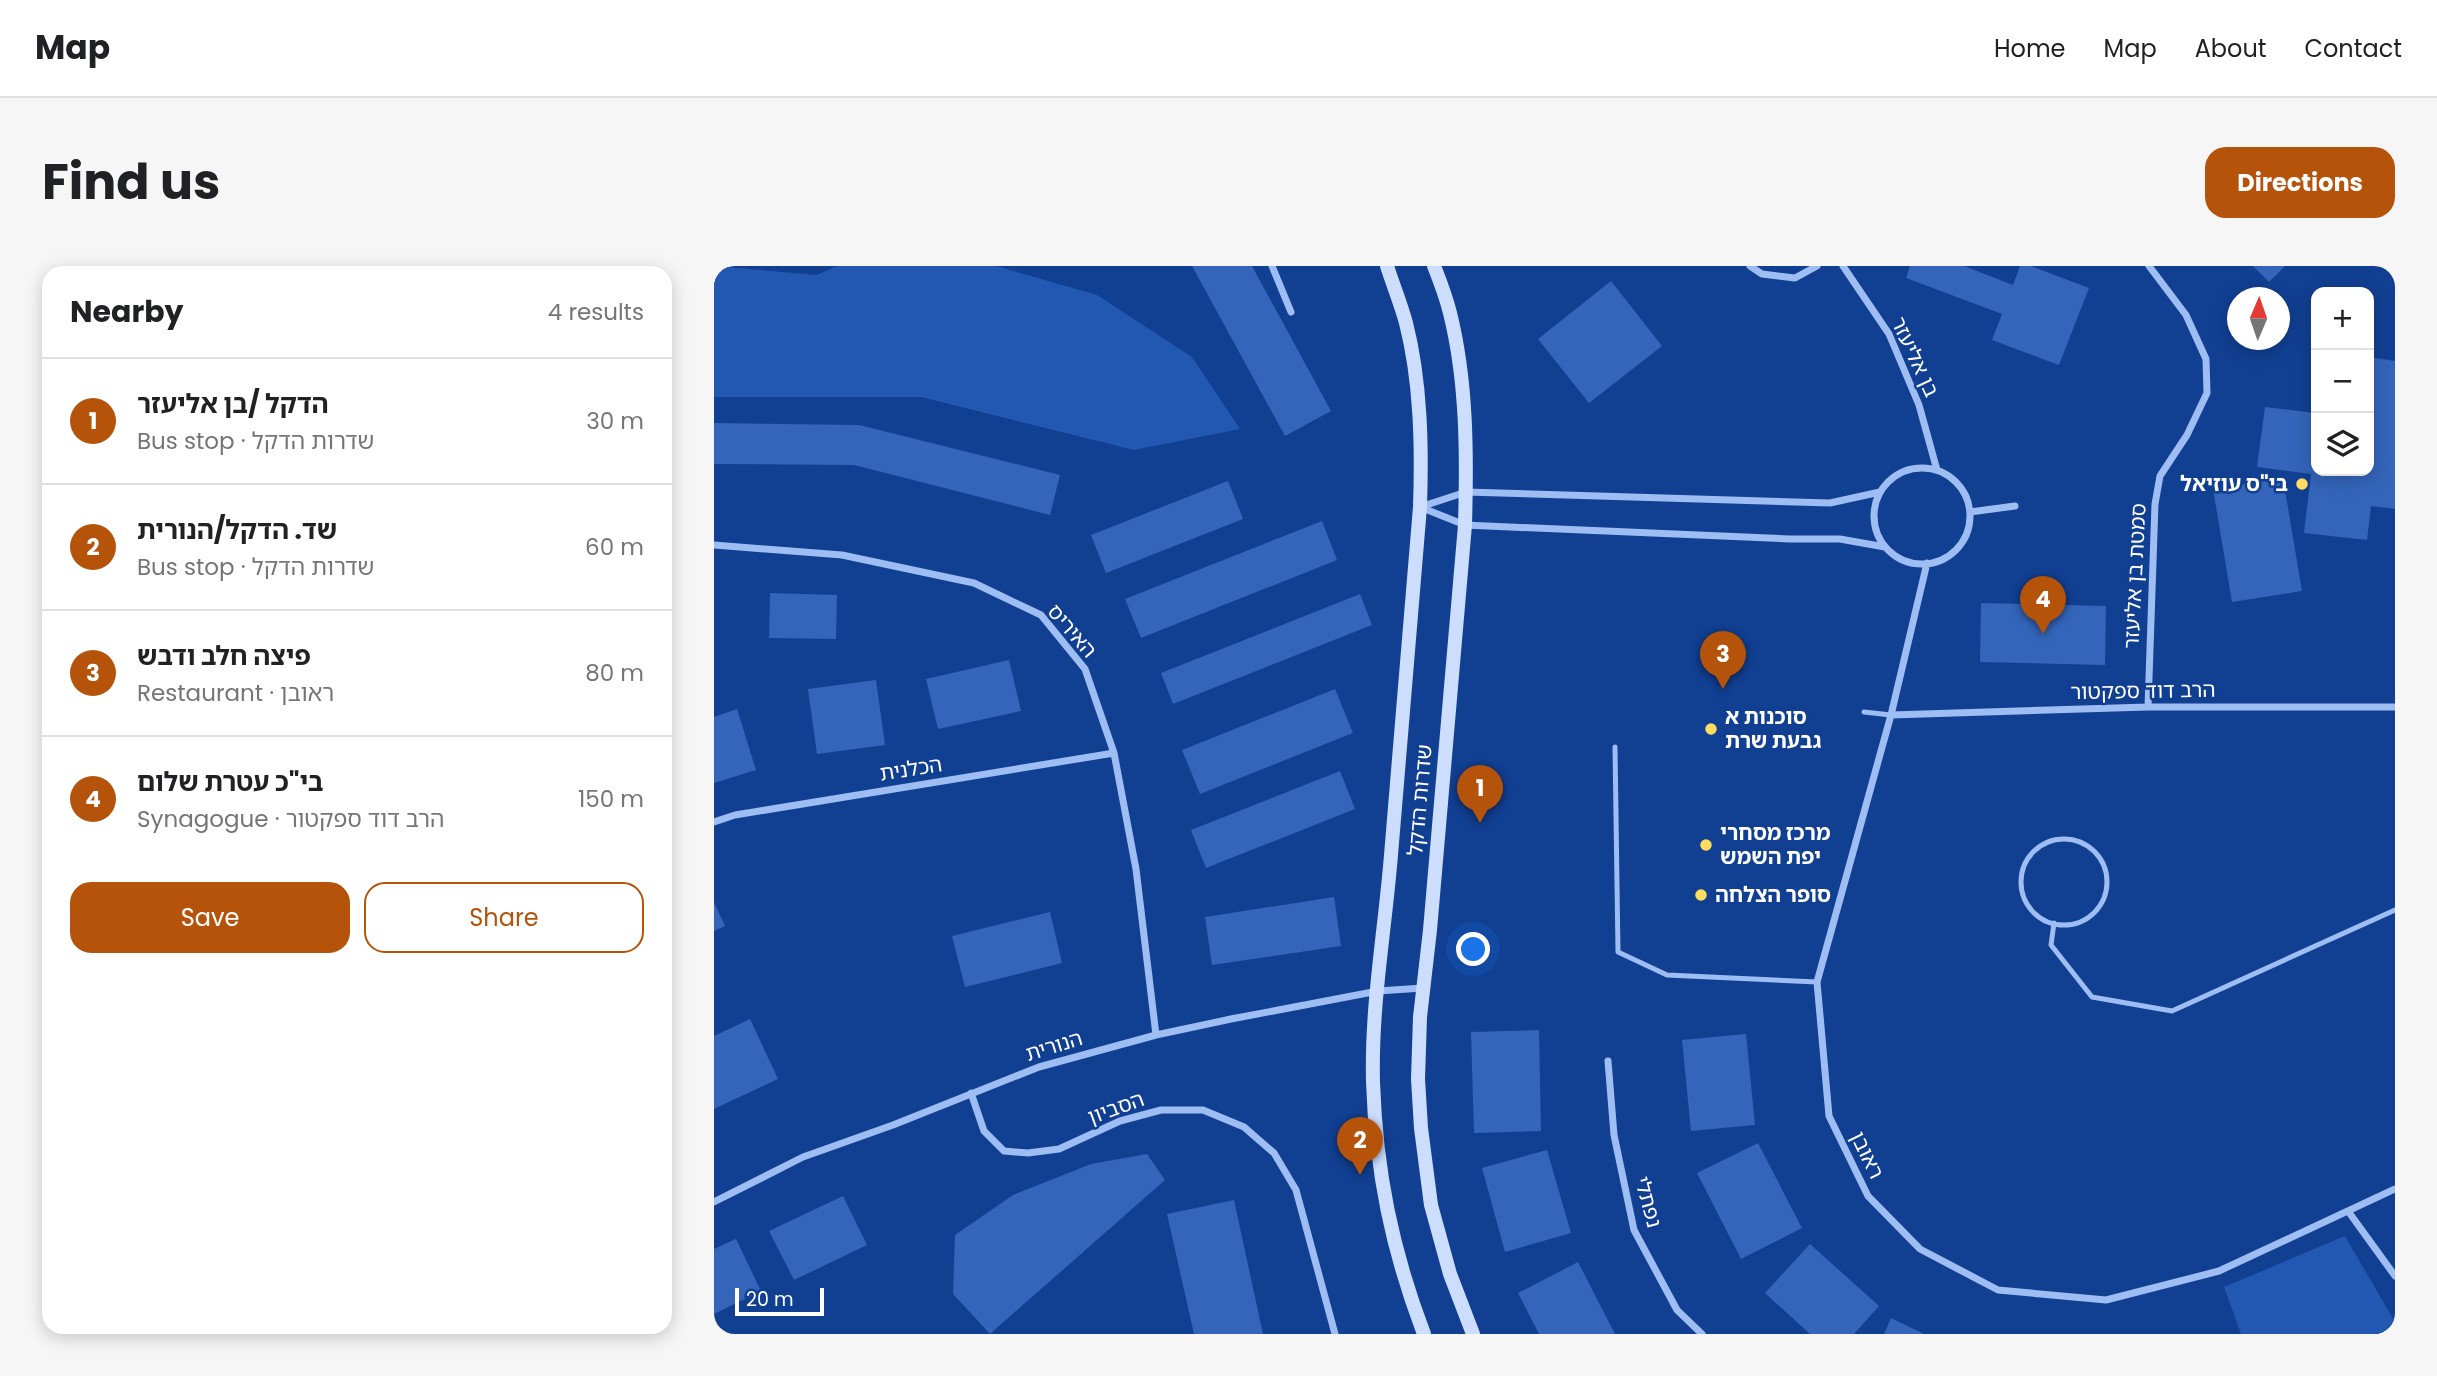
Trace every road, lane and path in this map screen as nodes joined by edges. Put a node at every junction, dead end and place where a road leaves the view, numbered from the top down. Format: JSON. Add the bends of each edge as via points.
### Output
{"nodes":[{"id":1,"x":1272,"y":266,"type":"edge"},
{"id":2,"x":1387,"y":266,"type":"edge"},
{"id":3,"x":1434,"y":266,"type":"edge"},
{"id":4,"x":1750,"y":266,"type":"edge"},
{"id":5,"x":1817,"y":266,"type":"edge"},
{"id":6,"x":1843,"y":266,"type":"edge"},
{"id":7,"x":2150,"y":266,"type":"edge"},
{"id":8,"x":1291,"y":312,"type":"dead end"},
{"id":9,"x":1937,"y":470,"type":"junction"},
{"id":10,"x":1466,"y":492,"type":"junction"},
{"id":11,"x":1880,"y":492,"type":"junction"},
{"id":12,"x":2015,"y":506,"type":"dead end"},
{"id":13,"x":1420,"y":507,"type":"junction"},
{"id":14,"x":1970,"y":512,"type":"junction"},
{"id":15,"x":1465,"y":524,"type":"junction"},
{"id":16,"x":714,"y":545,"type":"edge"},
{"id":17,"x":1885,"y":547,"type":"junction"},
{"id":18,"x":1927,"y":563,"type":"junction"},
{"id":19,"x":2148,"y":707,"type":"junction"},
{"id":20,"x":2395,"y":707,"type":"edge"},
{"id":21,"x":1864,"y":712,"type":"dead end"},
{"id":22,"x":1891,"y":715,"type":"junction"},
{"id":23,"x":1615,"y":747,"type":"dead end"},
{"id":24,"x":1114,"y":753,"type":"junction"},
{"id":25,"x":714,"y":822,"type":"edge"},
{"id":26,"x":2395,"y":910,"type":"edge"},
{"id":27,"x":2054,"y":923,"type":"junction"},
{"id":28,"x":1817,"y":982,"type":"junction"},
{"id":29,"x":1424,"y":988,"type":"junction"},
{"id":30,"x":1378,"y":991,"type":"junction"},
{"id":31,"x":1156,"y":1035,"type":"junction"},
{"id":32,"x":1608,"y":1061,"type":"dead end"},
{"id":33,"x":971,"y":1093,"type":"junction"},
{"id":34,"x":2395,"y":1189,"type":"edge"},
{"id":35,"x":714,"y":1202,"type":"edge"},
{"id":36,"x":2348,"y":1211,"type":"junction"},
{"id":37,"x":2395,"y":1276,"type":"edge"},
{"id":38,"x":1335,"y":1334,"type":"edge"},
{"id":39,"x":1424,"y":1334,"type":"edge"},
{"id":40,"x":1473,"y":1334,"type":"edge"},
{"id":41,"x":1702,"y":1334,"type":"edge"}],
"edges":[{"from":1,"to":8,"type":"street"},
{"from":2,"to":13,"type":"main road","name":"שדרות הדקל","via":[[1406,324],[1418,394]]},
{"from":3,"to":10,"type":"main road","name":"שדרות הדקל","via":[[1450,313],[1462,390]]},
{"from":4,"to":5,"type":"street","via":[[1762,274],[1795,278]]},
{"from":6,"to":9,"type":"street","name":"בן אליעזר","via":[[1889,334],[1919,405]]},
{"from":7,"to":19,"type":"street","name":"סמטת בן אליעזר","via":[[2186,314],[2206,359],[2207,393],[2160,476],[2155,504]]},
{"from":9,"to":11,"type":"street","via":[[1908,470]]},
{"from":9,"to":14,"type":"street","via":[[1959,486]]},
{"from":10,"to":11,"type":"street","via":[[1830,503]]},
{"from":10,"to":13,"type":"street"},
{"from":10,"to":15,"type":"main road","name":"שדרות הדקל"},
{"from":11,"to":17,"type":"street","via":[[1874,520]]},
{"from":12,"to":14,"type":"street"},
{"from":13,"to":15,"type":"street"},
{"from":13,"to":30,"type":"main road","name":"שדרות הדקל"},
{"from":14,"to":18,"type":"street","via":[[1966,533],[1954,552]]},
{"from":15,"to":17,"type":"street","via":[[1840,539]]},
{"from":15,"to":29,"type":"main road","name":"שדרות הדקל"},
{"from":16,"to":24,"type":"street","name":"האיריס","via":[[842,555],[974,583],[1041,615],[1085,669]]},
{"from":17,"to":18,"type":"street","via":[[1912,563]]},
{"from":18,"to":22,"type":"street","name":"ראובן"},
{"from":19,"to":20,"type":"street","name":"הרב דוד ספקטור"},
{"from":19,"to":22,"type":"street","name":"הרב דוד ספקטור"},
{"from":21,"to":22,"type":"lane"},
{"from":22,"to":28,"type":"street","name":"ראובן"},
{"from":23,"to":28,"type":"lane","via":[[1618,952],[1667,975]]},
{"from":24,"to":25,"type":"street","name":"הכלנית"},
{"from":24,"to":31,"type":"street","name":"האיריס","via":[[1136,869]]},
{"from":26,"to":27,"type":"lane","via":[[2172,1011],[2092,998],[2051,945]]},
{"from":27,"to":27,"type":"lane","via":[[2077,923],[2093,914],[2104,900],[2104,864],[2093,849],[2077,840],[2060,838],[2042,844],[2022,868],[2023,899],[2032,913]]},
{"from":28,"to":36,"type":"street","name":"ראובן","via":[[1829,1116],[1868,1196],[1920,1249],[1998,1290],[2106,1300],[2219,1271]]},
{"from":29,"to":30,"type":"street","name":"הנורית"},
{"from":29,"to":40,"type":"main road","name":"שדרות הדקל","via":[[1418,1079],[1431,1205]]},
{"from":30,"to":31,"type":"street","name":"הנורית"},
{"from":30,"to":39,"type":"main road","name":"שדרות הדקל","via":[[1373,1079],[1376,1132],[1387,1214]]},
{"from":31,"to":33,"type":"street","name":"הנורית","via":[[1039,1067]]},
{"from":32,"to":41,"type":"street","name":"נפתלי","via":[[1614,1135],[1634,1230],[1677,1310]]},
{"from":33,"to":35,"type":"street","name":"הנורית","via":[[803,1157]]},
{"from":33,"to":38,"type":"street","name":"הסביון","via":[[984,1131],[1004,1151],[1059,1149],[1120,1121],[1161,1110],[1203,1110],[1244,1127],[1274,1153],[1296,1190]]},
{"from":34,"to":36,"type":"street","name":"ראובן"},
{"from":36,"to":37,"type":"street"}]}
